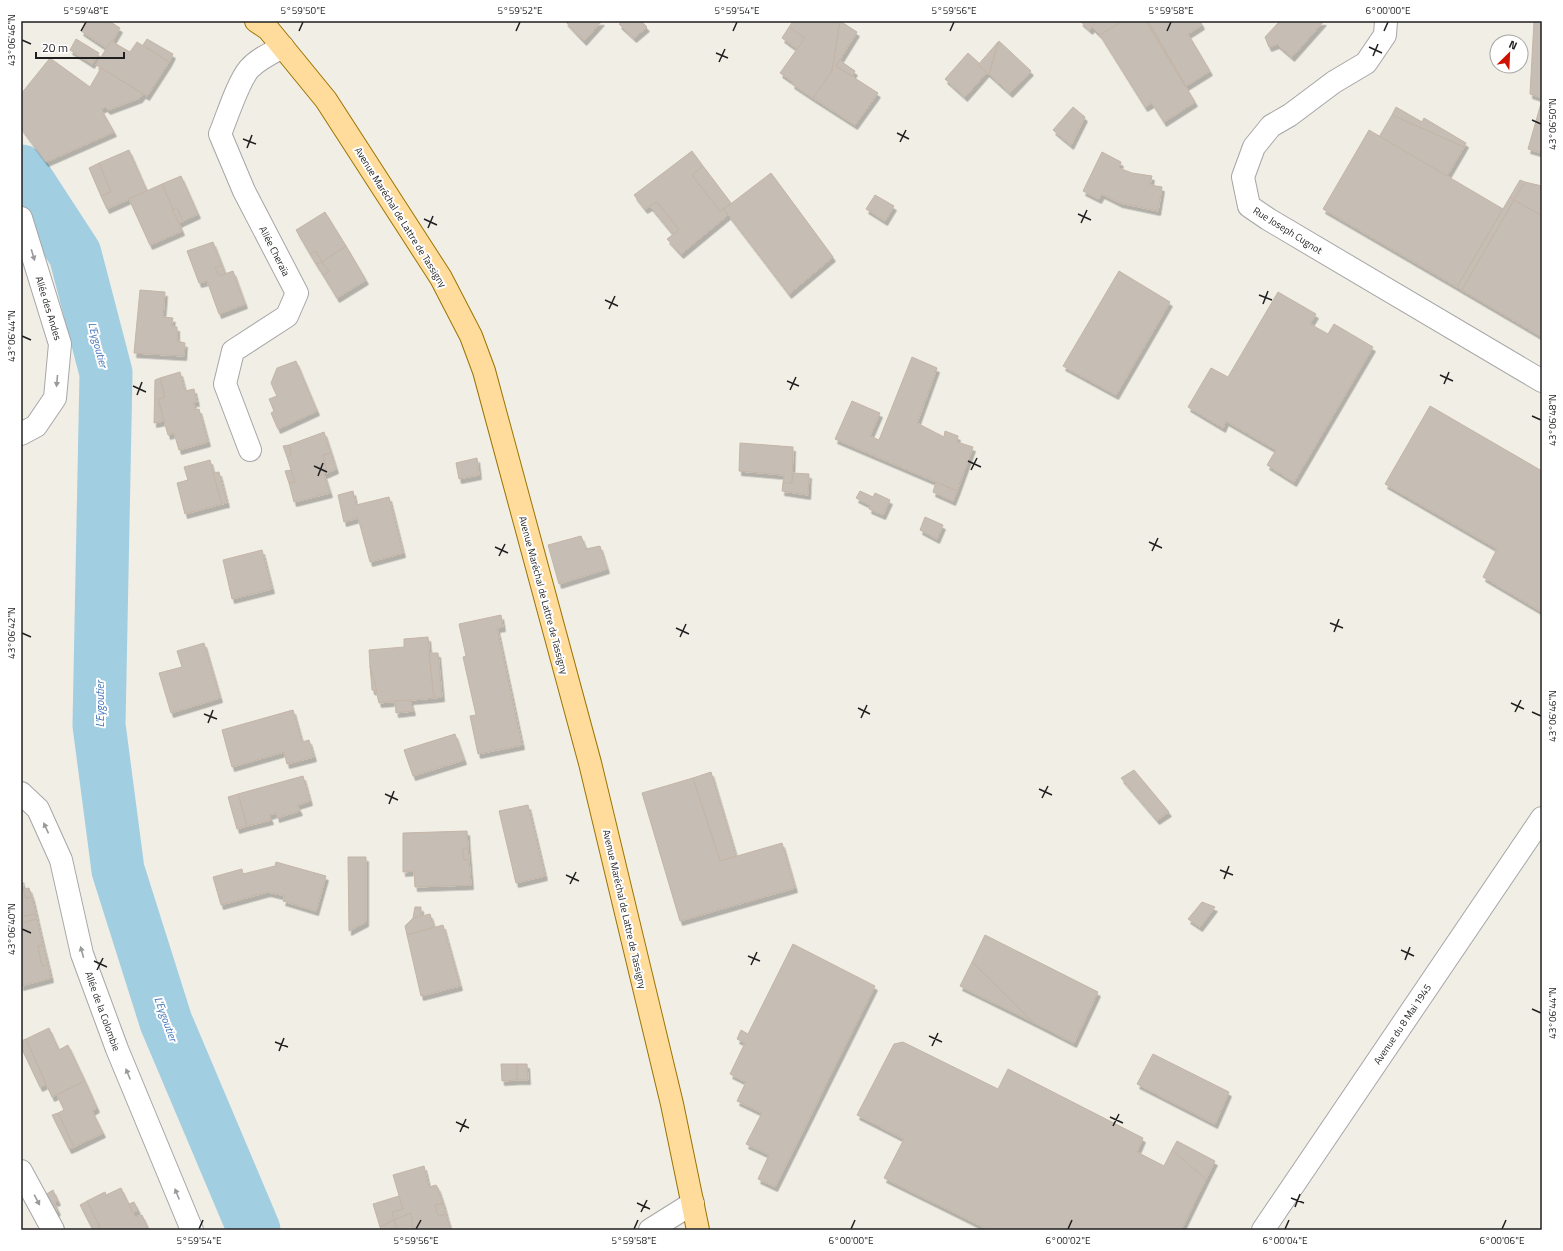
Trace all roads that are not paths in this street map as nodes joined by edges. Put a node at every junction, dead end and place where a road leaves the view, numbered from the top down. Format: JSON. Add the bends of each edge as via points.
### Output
{"nodes":[{"id":1,"x":1386,"y":21,"type":"edge"},
{"id":2,"x":265,"y":24,"type":"edge"},
{"id":3,"x":283,"y":47,"type":"junction"},
{"id":4,"x":21,"y":218,"type":"edge"},
{"id":5,"x":1542,"y":381,"type":"edge"},
{"id":6,"x":21,"y":434,"type":"edge"},
{"id":7,"x":250,"y":450,"type":"dead end"},
{"id":8,"x":21,"y":793,"type":"edge"},
{"id":9,"x":1542,"y":818,"type":"edge"},
{"id":10,"x":21,"y":1171,"type":"edge"},
{"id":11,"x":693,"y":1203,"type":"junction"},
{"id":12,"x":53,"y":1230,"type":"edge"},
{"id":13,"x":192,"y":1230,"type":"edge"},
{"id":14,"x":650,"y":1230,"type":"edge"},
{"id":15,"x":698,"y":1230,"type":"edge"},
{"id":16,"x":1263,"y":1230,"type":"edge"}],
"edges":[{"from":1,"to":5,"type":"street","name":"Rue Joseph Cugnot","via":[[1385,35],[1366,63],[1271,126],[1254,146],[1243,176],[1249,206]]},
{"from":2,"to":3,"type":"main road","name":"Avenue Maréchal de Lattre de Tassigny"},
{"from":3,"to":7,"type":"street","name":"Allée Cheraïa","via":[[265,56],[249,70],[237,91],[220,134],[244,190],[297,293],[287,316],[233,351],[225,384]]},
{"from":3,"to":11,"type":"main road","name":"Avenue Maréchal de Lattre de Tassigny","via":[[326,100],[441,278],[471,336],[484,371],[590,763]]},
{"from":4,"to":6,"type":"street","name":"Allée des Andes","one_way":true,"via":[[60,344],[56,398],[36,426]]},
{"from":13,"to":8,"type":"street","name":"Allée de la Colombie","one_way":true,"via":[[117,1049],[82,954],[61,860],[38,809]]},
{"from":9,"to":16,"type":"street","name":"Avenue du 8 Mai 1945"},
{"from":10,"to":12,"type":"street","one_way":true},
{"from":11,"to":14,"type":"street"},
{"from":11,"to":15,"type":"main road","name":"Avenue Maréchal de Lattre de Tassigny"}]}
